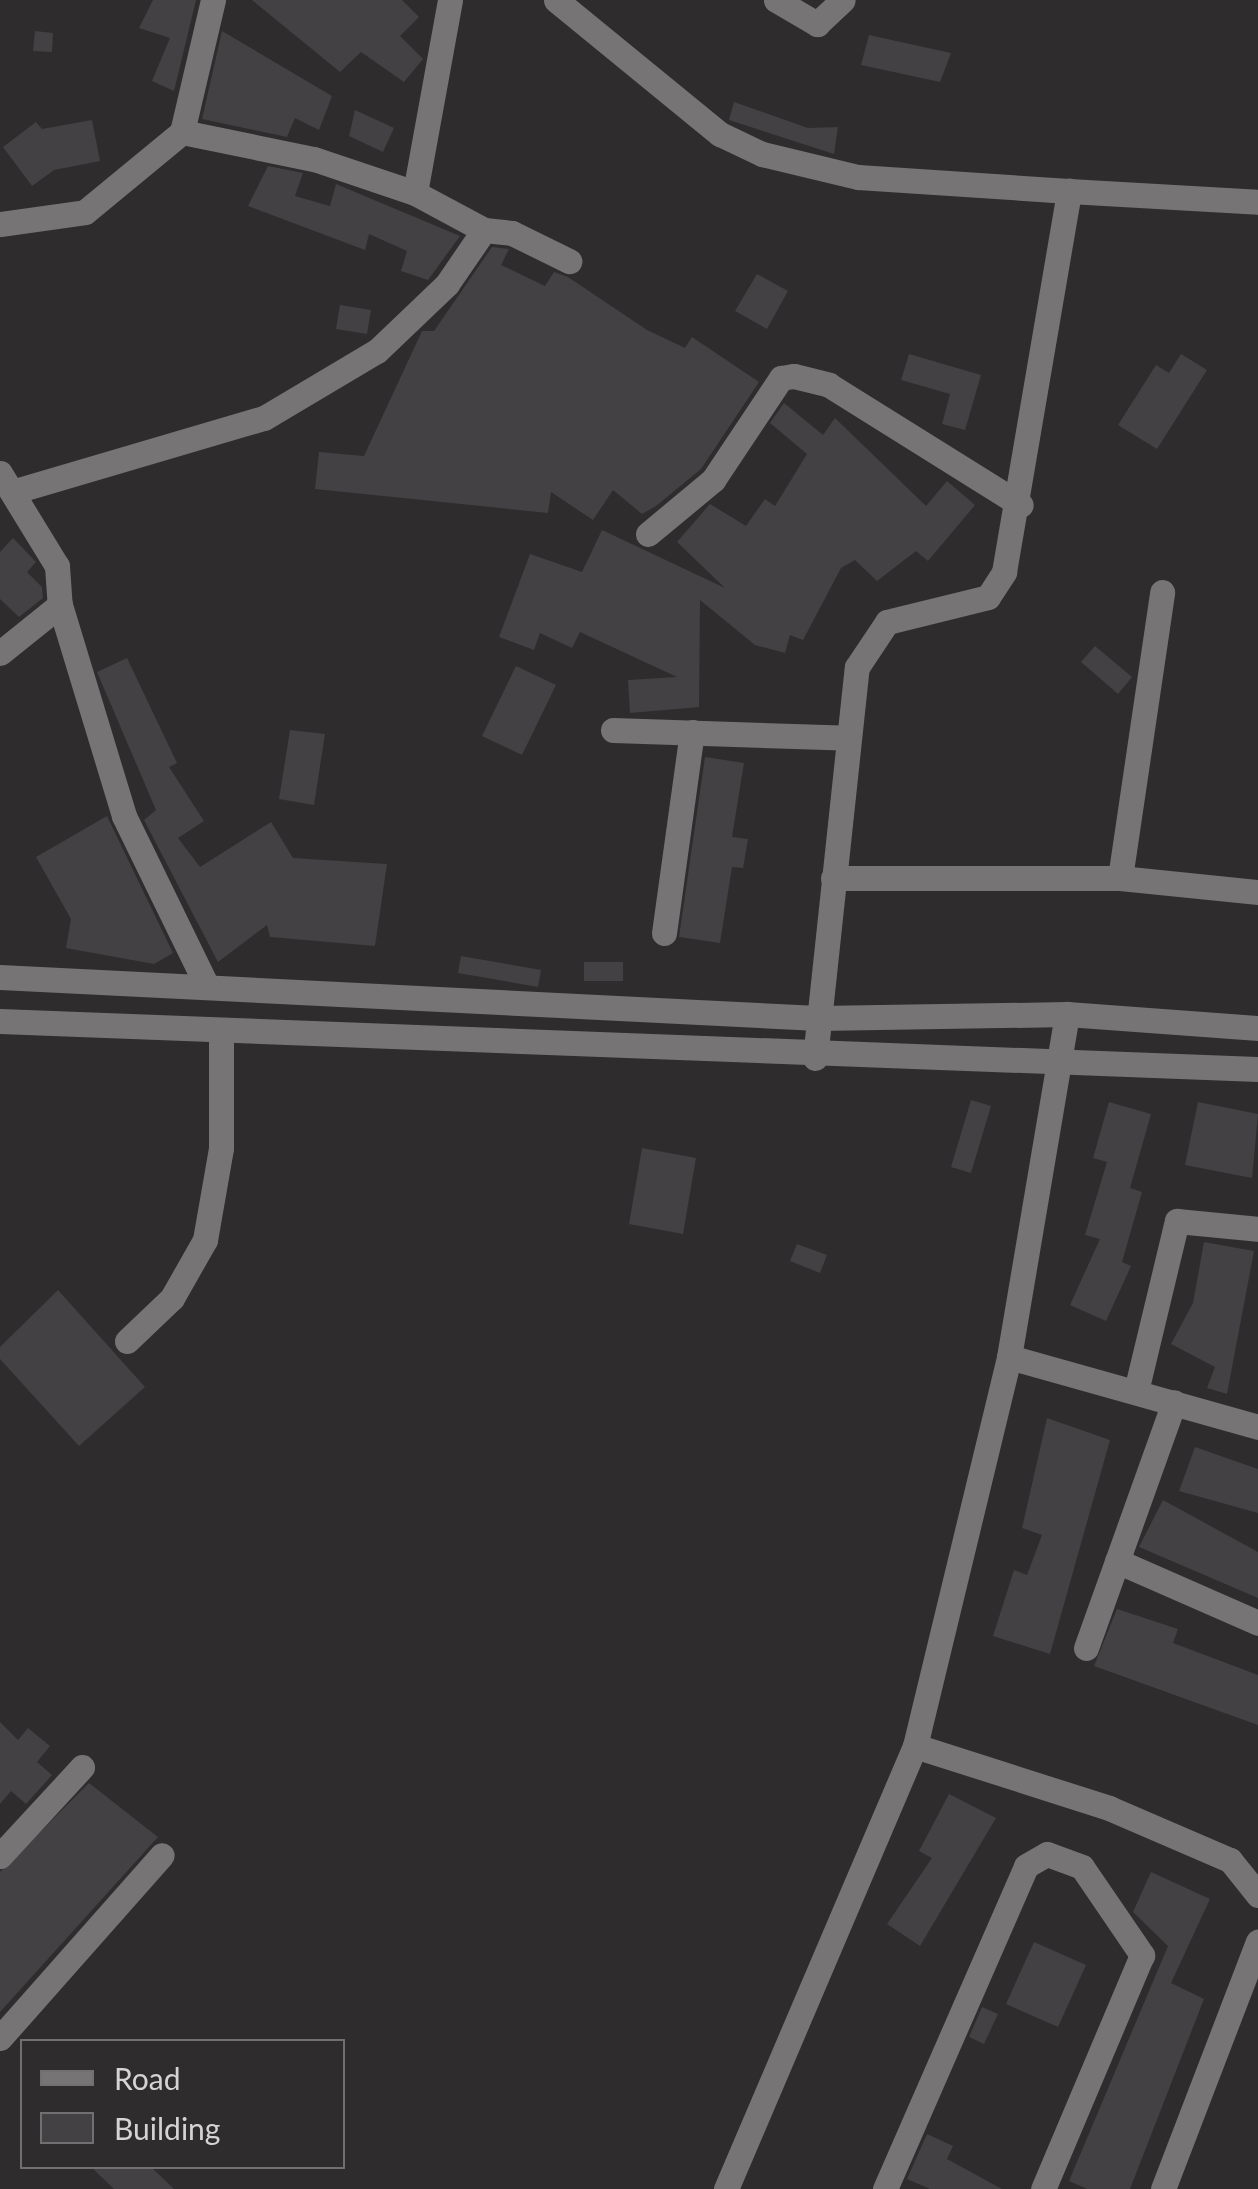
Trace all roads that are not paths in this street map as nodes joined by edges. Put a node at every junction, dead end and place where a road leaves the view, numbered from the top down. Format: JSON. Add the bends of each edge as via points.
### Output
{"nodes":[{"id":1,"x":213,"y":0,"type":"edge"},
{"id":2,"x":450,"y":0,"type":"edge"},
{"id":3,"x":556,"y":0,"type":"edge"},
{"id":4,"x":776,"y":0,"type":"edge"},
{"id":5,"x":844,"y":0,"type":"edge"},
{"id":6,"x":182,"y":132,"type":"junction"},
{"id":7,"x":1069,"y":191,"type":"junction"},
{"id":8,"x":415,"y":193,"type":"junction"},
{"id":9,"x":1258,"y":202,"type":"edge"},
{"id":10,"x":0,"y":224,"type":"edge"},
{"id":11,"x":484,"y":230,"type":"junction"},
{"id":12,"x":569,"y":261,"type":"dead end"},
{"id":13,"x":6,"y":482,"type":"edge"},
{"id":14,"x":1021,"y":505,"type":"junction"},
{"id":15,"x":648,"y":534,"type":"dead end"},
{"id":16,"x":1162,"y":592,"type":"dead end"},
{"id":17,"x":60,"y":606,"type":"junction"},
{"id":18,"x":0,"y":653,"type":"edge"},
{"id":19,"x":613,"y":730,"type":"dead end"},
{"id":20,"x":692,"y":732,"type":"junction"},
{"id":21,"x":850,"y":738,"type":"junction"},
{"id":22,"x":834,"y":878,"type":"junction"},
{"id":23,"x":1120,"y":878,"type":"junction"},
{"id":24,"x":1258,"y":892,"type":"edge"},
{"id":25,"x":664,"y":933,"type":"dead end"},
{"id":26,"x":0,"y":976,"type":"edge"},
{"id":27,"x":207,"y":986,"type":"junction"},
{"id":28,"x":1068,"y":1014,"type":"junction"},
{"id":29,"x":818,"y":1018,"type":"junction"},
{"id":30,"x":0,"y":1021,"type":"edge"},
{"id":31,"x":1258,"y":1028,"type":"edge"},
{"id":32,"x":220,"y":1036,"type":"junction"},
{"id":33,"x":815,"y":1058,"type":"junction"},
{"id":34,"x":1060,"y":1060,"type":"junction"},
{"id":35,"x":1258,"y":1069,"type":"edge"},
{"id":36,"x":1258,"y":1229,"type":"edge"},
{"id":37,"x":128,"y":1341,"type":"dead end"},
{"id":38,"x":1008,"y":1356,"type":"junction"},
{"id":39,"x":1137,"y":1387,"type":"junction"},
{"id":40,"x":1174,"y":1402,"type":"junction"},
{"id":41,"x":1258,"y":1427,"type":"edge"},
{"id":42,"x":1116,"y":1561,"type":"junction"},
{"id":43,"x":1258,"y":1623,"type":"edge"},
{"id":44,"x":1086,"y":1648,"type":"dead end"},
{"id":45,"x":915,"y":1746,"type":"junction"},
{"id":46,"x":82,"y":1766,"type":"dead end"},
{"id":47,"x":162,"y":1855,"type":"dead end"},
{"id":48,"x":0,"y":1856,"type":"edge"},
{"id":49,"x":1258,"y":1895,"type":"edge"},
{"id":50,"x":1258,"y":1942,"type":"edge"},
{"id":51,"x":0,"y":2038,"type":"edge"},
{"id":52,"x":726,"y":2189,"type":"edge"},
{"id":53,"x":885,"y":2189,"type":"edge"},
{"id":54,"x":1042,"y":2189,"type":"edge"},
{"id":55,"x":1164,"y":2189,"type":"edge"}],
"edges":[{"from":1,"to":6,"type":"street"},
{"from":2,"to":8,"type":"street"},
{"from":3,"to":7,"type":"street","via":[[720,134],[762,154],[858,176]]},
{"from":4,"to":5,"type":"street","via":[[817,24]]},
{"from":6,"to":8,"type":"street","via":[[314,158]]},
{"from":6,"to":10,"type":"street","via":[[85,212]]},
{"from":7,"to":9,"type":"street"},
{"from":7,"to":14,"type":"street"},
{"from":8,"to":11,"type":"street"},
{"from":11,"to":12,"type":"street","via":[[512,232]]},
{"from":11,"to":13,"type":"street","via":[[448,284],[377,350],[264,418]]},
{"from":13,"to":17,"type":"street","via":[[57,566]]},
{"from":14,"to":15,"type":"street","via":[[829,385],[794,376],[782,378],[713,480]]},
{"from":14,"to":21,"type":"street","via":[[988,597],[907,613],[868,642]]},
{"from":16,"to":23,"type":"street"},
{"from":17,"to":18,"type":"street"},
{"from":17,"to":27,"type":"street","via":[[124,816]]},
{"from":19,"to":20,"type":"street"},
{"from":20,"to":21,"type":"street"},
{"from":20,"to":25,"type":"street"},
{"from":21,"to":22,"type":"street"},
{"from":22,"to":23,"type":"street"},
{"from":22,"to":29,"type":"street"},
{"from":23,"to":24,"type":"street"},
{"from":26,"to":27,"type":"street"},
{"from":27,"to":29,"type":"street"},
{"from":28,"to":29,"type":"street"},
{"from":28,"to":31,"type":"street"},
{"from":28,"to":34,"type":"street"},
{"from":29,"to":33,"type":"street"},
{"from":30,"to":32,"type":"street"},
{"from":32,"to":33,"type":"street"},
{"from":32,"to":37,"type":"street","via":[[221,1148],[205,1240],[172,1298]]},
{"from":33,"to":34,"type":"street"},
{"from":34,"to":35,"type":"street"},
{"from":34,"to":38,"type":"street"},
{"from":36,"to":39,"type":"street","via":[[1177,1221]]},
{"from":38,"to":39,"type":"street"},
{"from":38,"to":45,"type":"street"},
{"from":39,"to":40,"type":"street"},
{"from":40,"to":41,"type":"street"},
{"from":40,"to":42,"type":"street"},
{"from":42,"to":43,"type":"street"},
{"from":42,"to":44,"type":"street"},
{"from":45,"to":49,"type":"street","via":[[1213,1852]]},
{"from":45,"to":52,"type":"street"},
{"from":46,"to":48,"type":"street"},
{"from":47,"to":51,"type":"street"},
{"from":50,"to":55,"type":"street"},
{"from":53,"to":54,"type":"street","via":[[1026,1866],[1047,1854],[1082,1867],[1142,1955]]}]}
